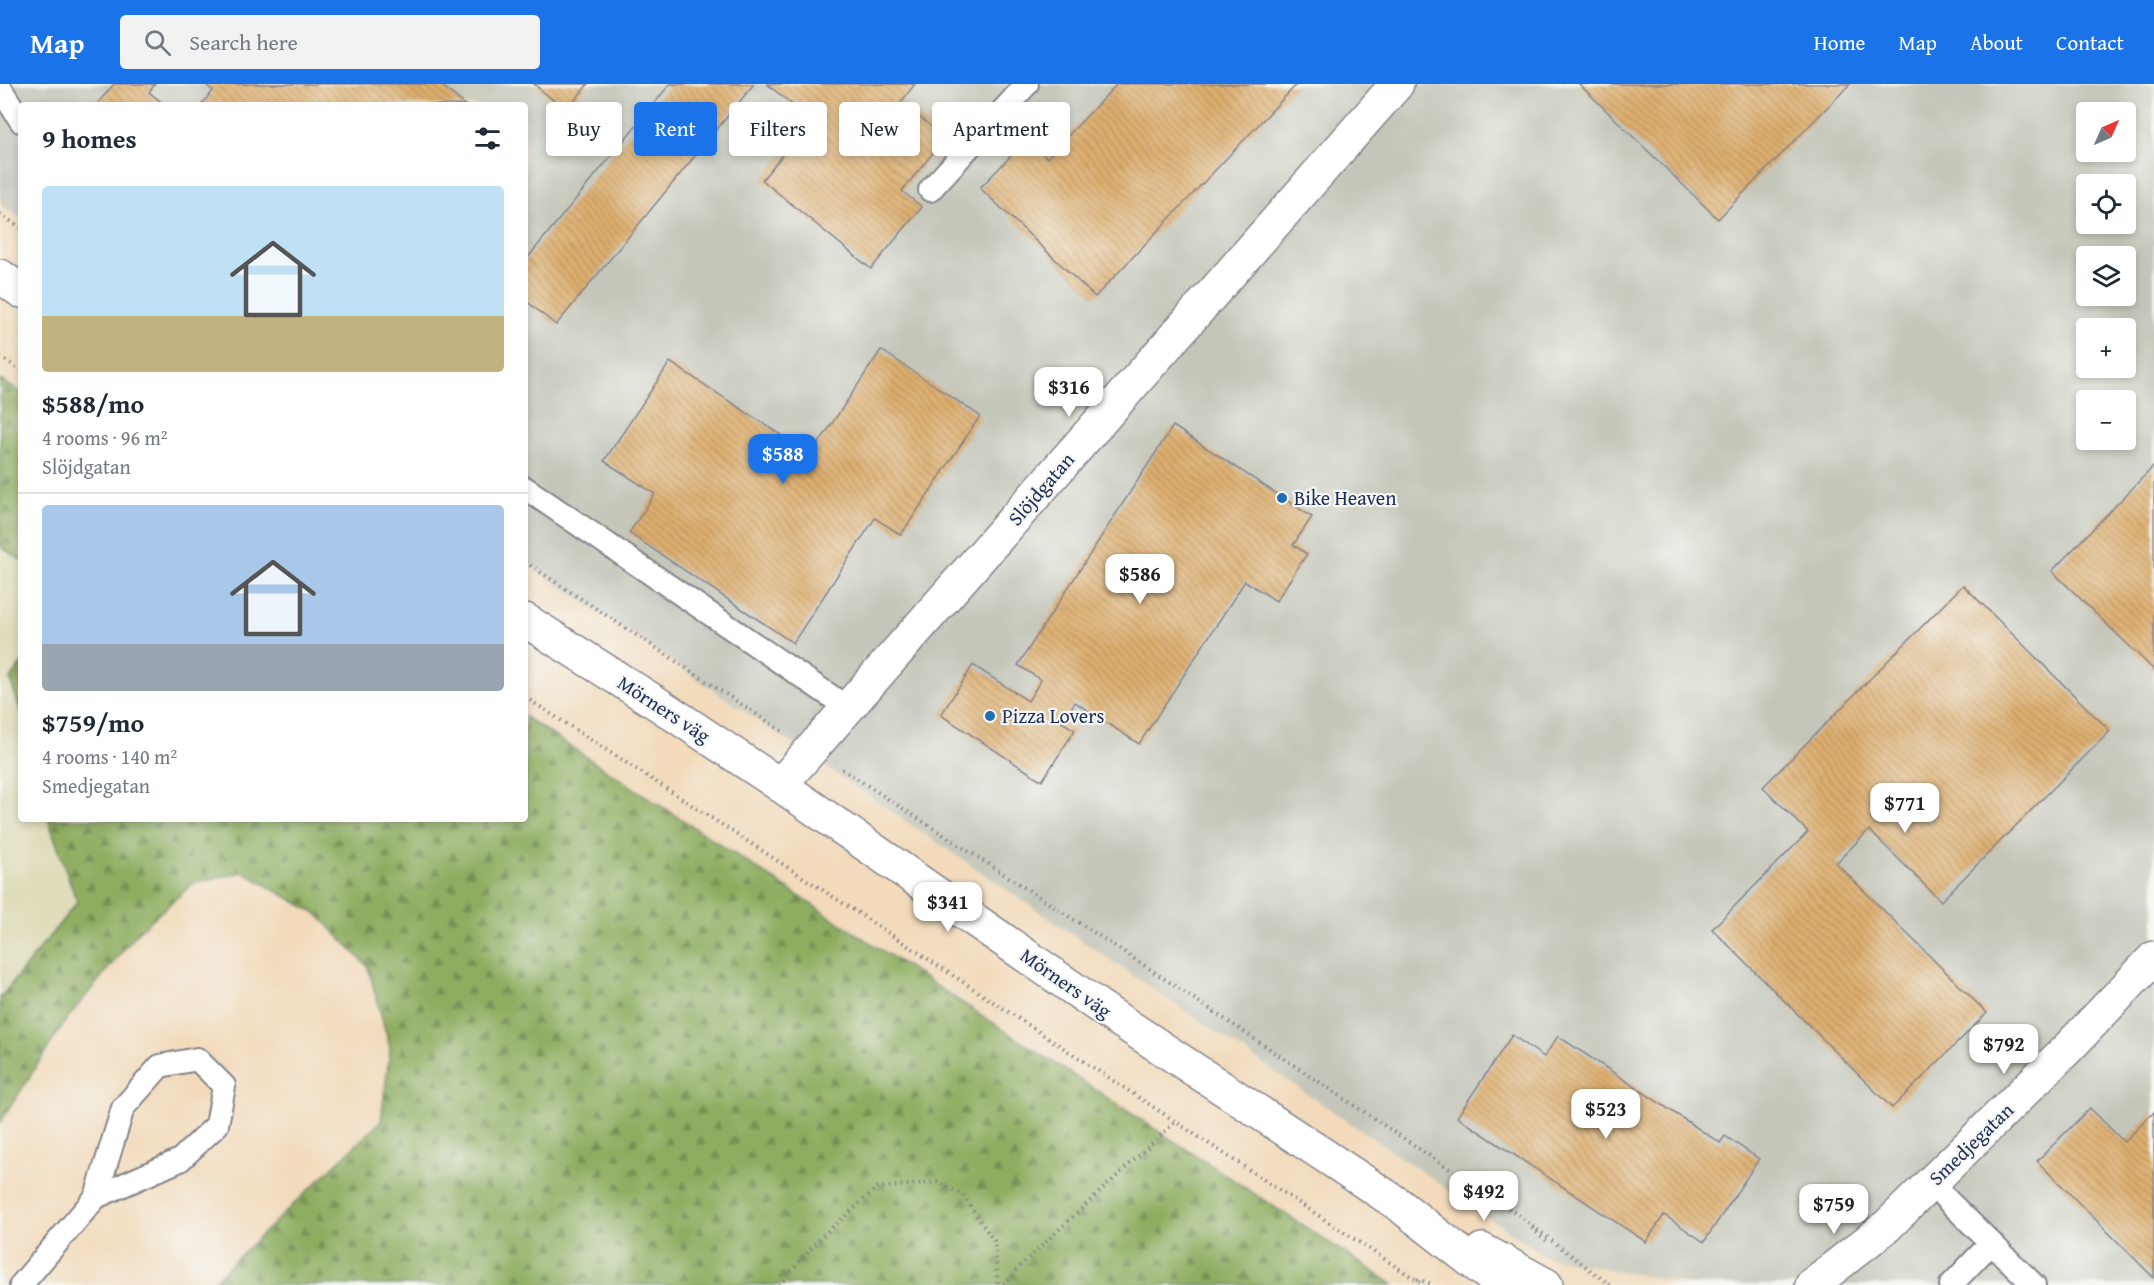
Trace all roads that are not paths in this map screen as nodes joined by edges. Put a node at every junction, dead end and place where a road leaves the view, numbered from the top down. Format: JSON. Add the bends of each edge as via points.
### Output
{"nodes":[{"id":1,"x":1027,"y":84,"type":"edge"},
{"id":2,"x":1397,"y":84,"type":"edge"},
{"id":3,"x":0,"y":88,"type":"edge"},
{"id":4,"x":18,"y":116,"type":"edge"},
{"id":5,"x":930,"y":190,"type":"dead end"},
{"id":6,"x":0,"y":276,"type":"edge"},
{"id":7,"x":18,"y":289,"type":"edge"},
{"id":8,"x":0,"y":296,"type":"edge"},
{"id":9,"x":18,"y":306,"type":"edge"},
{"id":10,"x":528,"y":490,"type":"edge"},
{"id":11,"x":528,"y":622,"type":"edge"},
{"id":12,"x":848,"y":708,"type":"junction"},
{"id":13,"x":780,"y":785,"type":"junction"},
{"id":14,"x":2154,"y":958,"type":"edge"},
{"id":15,"x":1930,"y":1183,"type":"junction"},
{"id":16,"x":96,"y":1197,"type":"junction"},
{"id":17,"x":1398,"y":1204,"type":"junction"},
{"id":18,"x":1887,"y":1226,"type":"junction"},
{"id":19,"x":1991,"y":1244,"type":"junction"},
{"id":20,"x":21,"y":1285,"type":"edge"},
{"id":21,"x":1502,"y":1285,"type":"edge"},
{"id":22,"x":1546,"y":1285,"type":"edge"},
{"id":23,"x":1812,"y":1285,"type":"edge"},
{"id":24,"x":1847,"y":1285,"type":"edge"},
{"id":25,"x":1951,"y":1285,"type":"edge"},
{"id":26,"x":2034,"y":1285,"type":"edge"}],
"edges":[{"from":1,"to":5,"type":"lane"},
{"from":2,"to":12,"type":"street","name":"Slöjdgatan"},
{"from":3,"to":4,"type":"lane"},
{"from":6,"to":7,"type":"street"},
{"from":8,"to":9,"type":"street"},
{"from":10,"to":12,"type":"lane"},
{"from":11,"to":13,"type":"street","name":"Mörners väg"},
{"from":12,"to":13,"type":"street","name":"Slöjdgatan"},
{"from":13,"to":17,"type":"street","name":"Mörners väg","via":[[1119,1020]]},
{"from":14,"to":15,"type":"street","name":"Smedjegatan"},
{"from":15,"to":18,"type":"street","name":"Smedjegatan"},
{"from":15,"to":19,"type":"lane"},
{"from":16,"to":16,"type":"lane","via":[[180,1160],[217,1125],[224,1086],[197,1059],[160,1066],[123,1108]]},
{"from":16,"to":20,"type":"lane"},
{"from":17,"to":21,"type":"street","name":"Mörners väg"},
{"from":17,"to":22,"type":"street","name":"Mörners väg"},
{"from":18,"to":23,"type":"street","name":"Smedjegatan"},
{"from":18,"to":24,"type":"street","name":"Smedjegatan"},
{"from":19,"to":25,"type":"lane"},
{"from":19,"to":26,"type":"lane"}]}
